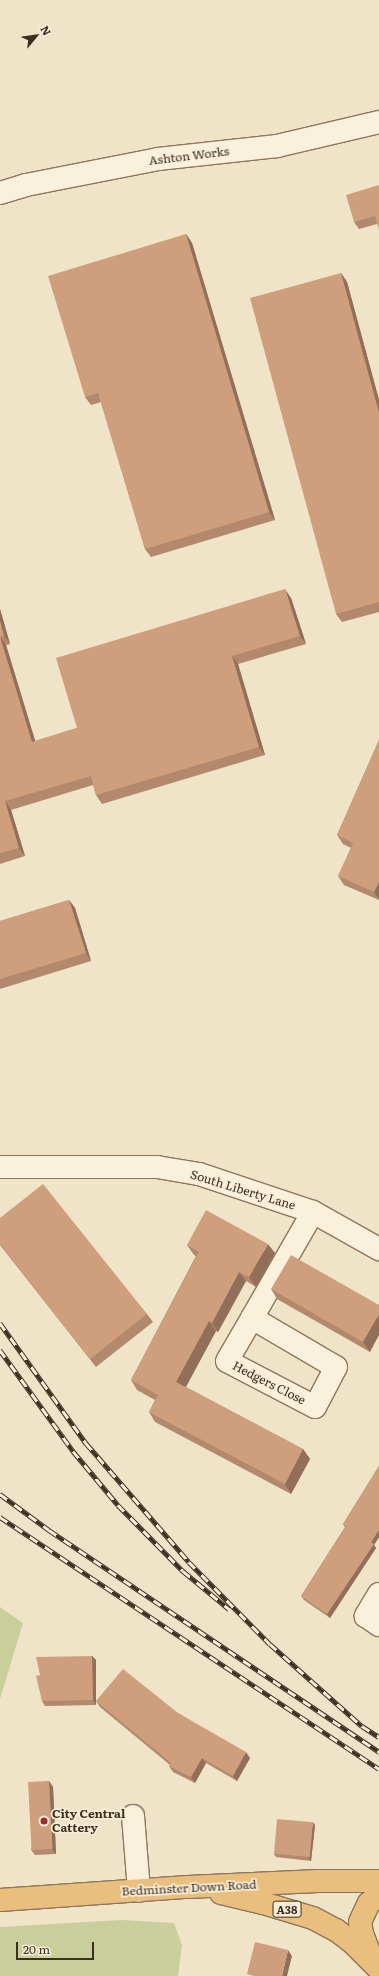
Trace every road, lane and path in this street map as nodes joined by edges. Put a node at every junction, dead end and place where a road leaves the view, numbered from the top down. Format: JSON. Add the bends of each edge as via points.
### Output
{"nodes":[{"id":1,"x":379,"y":122,"type":"edge"},
{"id":2,"x":0,"y":193,"type":"edge"},
{"id":3,"x":0,"y":1167,"type":"edge"},
{"id":4,"x":313,"y":1212,"type":"junction"},
{"id":5,"x":379,"y":1249,"type":"edge"},
{"id":6,"x":252,"y":1318,"type":"junction"},
{"id":7,"x":379,"y":1594,"type":"edge"},
{"id":8,"x":373,"y":1620,"type":"edge"},
{"id":9,"x":133,"y":1816,"type":"dead end"},
{"id":10,"x":379,"y":1881,"type":"edge"},
{"id":11,"x":188,"y":1887,"type":"junction"},
{"id":12,"x":139,"y":1891,"type":"junction"},
{"id":13,"x":379,"y":1896,"type":"edge"},
{"id":14,"x":0,"y":1900,"type":"edge"},
{"id":15,"x":375,"y":1965,"type":"edge"}],
"edges":[{"from":1,"to":2,"type":"street","name":"Ashton Works","via":[[277,146],[158,159],[26,185]]},
{"from":3,"to":4,"type":"street","name":"South Liberty Lane","via":[[157,1167],[199,1174]]},
{"from":4,"to":5,"type":"street","name":"South Liberty Lane"},
{"from":4,"to":6,"type":"street","name":"Hedgers Close"},
{"from":6,"to":6,"type":"street","name":"Hedgers Close","via":[[227,1361],[315,1407],[336,1367]]},
{"from":7,"to":8,"type":"street"},
{"from":9,"to":12,"type":"street"},
{"from":10,"to":11,"type":"highway","name":"Bedminster Down Road","number":"A38"},
{"from":11,"to":12,"type":"highway","name":"Bedminster Down Road","number":"A38"},
{"from":11,"to":15,"type":"highway","number":"A38","via":[[263,1903],[313,1918],[353,1942]]},
{"from":12,"to":14,"type":"highway","name":"Bedminster Down Road","number":"A38"},
{"from":13,"to":15,"type":"highway","number":"A38","via":[[369,1903],[360,1922]]}]}
